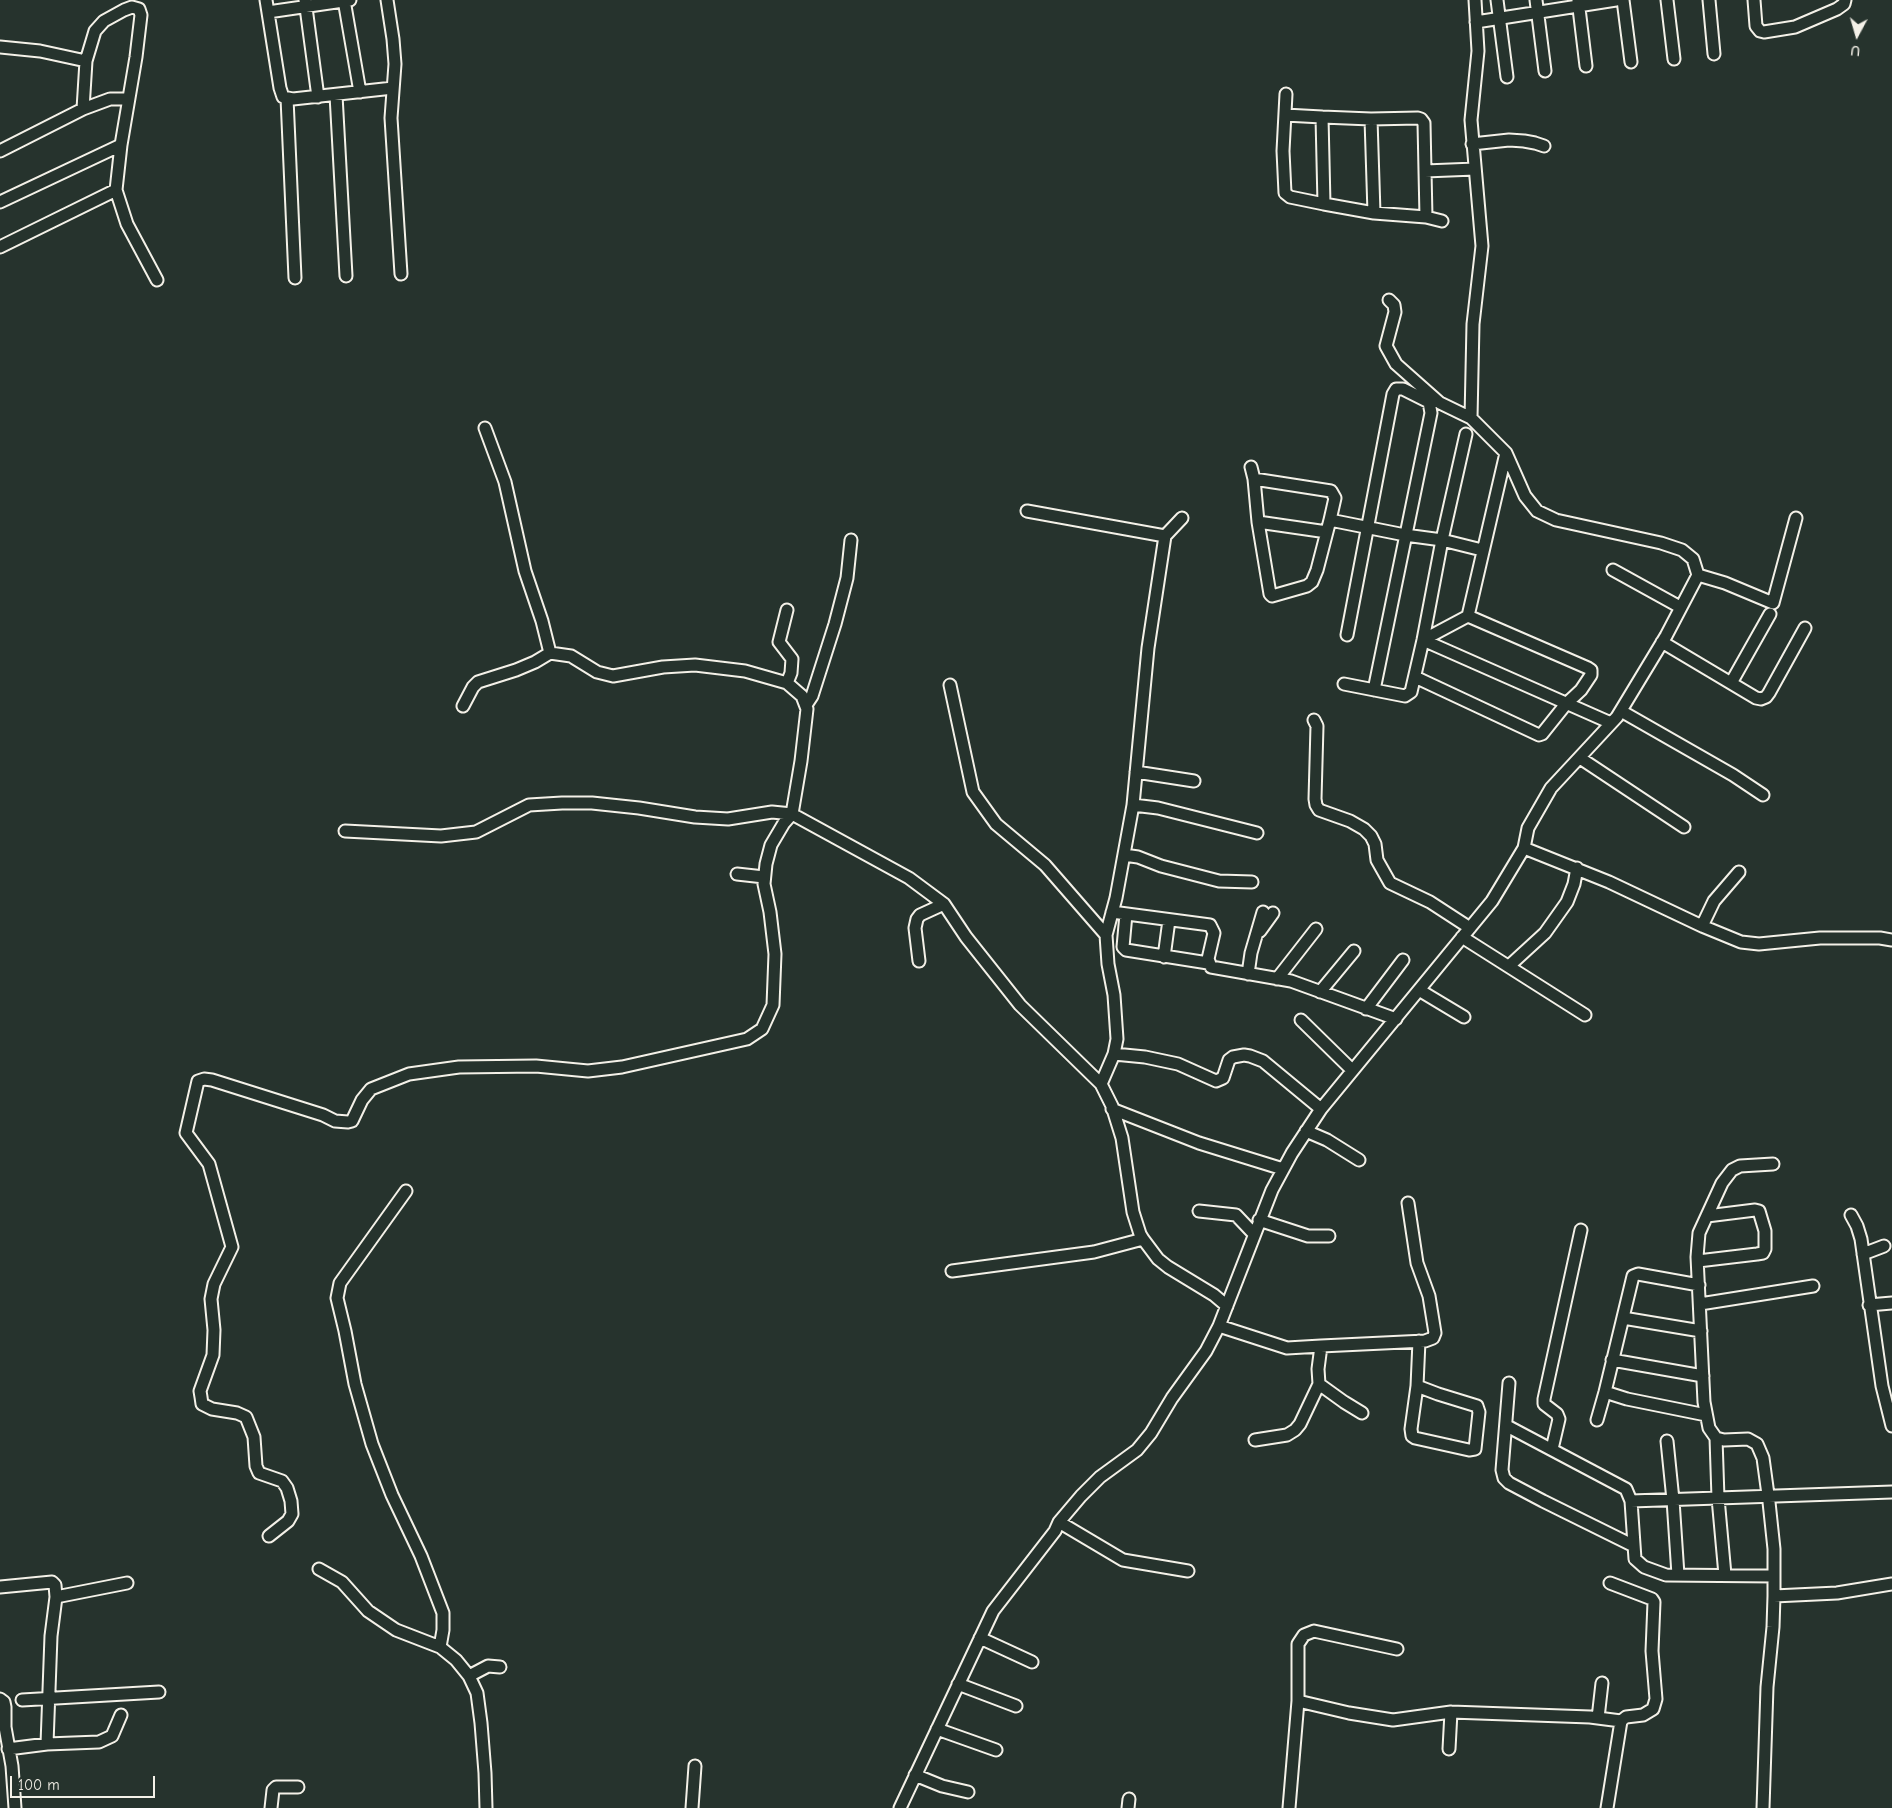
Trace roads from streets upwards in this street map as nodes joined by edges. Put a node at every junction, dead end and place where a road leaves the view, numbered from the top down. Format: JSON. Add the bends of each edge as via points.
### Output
{"nodes":[{"id":1,"x":347,"y":0,"type":"edge"},
{"id":2,"x":387,"y":0,"type":"edge"},
{"id":3,"x":1475,"y":0,"type":"edge"},
{"id":4,"x":1498,"y":0,"type":"edge"},
{"id":5,"x":1536,"y":0,"type":"edge"},
{"id":6,"x":1616,"y":0,"type":"edge"},
{"id":7,"x":1624,"y":0,"type":"edge"},
{"id":8,"x":1667,"y":0,"type":"edge"},
{"id":9,"x":1709,"y":0,"type":"edge"},
{"id":10,"x":1754,"y":0,"type":"edge"},
{"id":11,"x":1845,"y":0,"type":"edge"},
{"id":12,"x":306,"y":3,"type":"edge"},
{"id":13,"x":1578,"y":3,"type":"edge"},
{"id":14,"x":267,"y":6,"type":"edge"},
{"id":15,"x":1537,"y":12,"type":"junction"},
{"id":16,"x":1499,"y":18,"type":"junction"},
{"id":17,"x":1476,"y":22,"type":"junction"},
{"id":18,"x":0,"y":47,"type":"edge"},
{"id":19,"x":1714,"y":54,"type":"dead end"},
{"id":20,"x":1674,"y":59,"type":"dead end"},
{"id":21,"x":86,"y":61,"type":"junction"},
{"id":22,"x":1631,"y":62,"type":"dead end"},
{"id":23,"x":1586,"y":66,"type":"dead end"},
{"id":24,"x":1545,"y":71,"type":"dead end"},
{"id":25,"x":1507,"y":77,"type":"dead end"},
{"id":26,"x":393,"y":88,"type":"junction"},
{"id":27,"x":360,"y":92,"type":"junction"},
{"id":28,"x":1286,"y":94,"type":"dead end"},
{"id":29,"x":336,"y":95,"type":"junction"},
{"id":30,"x":318,"y":97,"type":"junction"},
{"id":31,"x":287,"y":98,"type":"junction"},
{"id":32,"x":128,"y":99,"type":"junction"},
{"id":33,"x":83,"y":109,"type":"junction"},
{"id":34,"x":1284,"y":115,"type":"junction"},
{"id":35,"x":1322,"y":117,"type":"junction"},
{"id":36,"x":1371,"y":120,"type":"junction"},
{"id":37,"x":121,"y":144,"type":"junction"},
{"id":38,"x":1472,"y":144,"type":"junction"},
{"id":39,"x":1544,"y":146,"type":"dead end"},
{"id":40,"x":0,"y":151,"type":"edge"},
{"id":41,"x":1475,"y":169,"type":"junction"},
{"id":42,"x":1425,"y":171,"type":"junction"},
{"id":43,"x":116,"y":190,"type":"junction"},
{"id":44,"x":0,"y":202,"type":"edge"},
{"id":45,"x":1324,"y":204,"type":"junction"},
{"id":46,"x":1374,"y":213,"type":"junction"},
{"id":47,"x":1426,"y":217,"type":"junction"},
{"id":48,"x":1442,"y":221,"type":"dead end"},
{"id":49,"x":0,"y":247,"type":"edge"},
{"id":50,"x":401,"y":274,"type":"dead end"},
{"id":51,"x":346,"y":276,"type":"dead end"},
{"id":52,"x":295,"y":278,"type":"dead end"},
{"id":53,"x":157,"y":280,"type":"dead end"},
{"id":54,"x":1389,"y":300,"type":"dead end"},
{"id":55,"x":1471,"y":418,"type":"junction"},
{"id":56,"x":485,"y":428,"type":"dead end"},
{"id":57,"x":1466,"y":434,"type":"dead end"},
{"id":58,"x":1506,"y":453,"type":"junction"},
{"id":59,"x":1027,"y":511,"type":"dead end"},
{"id":60,"x":1182,"y":518,"type":"dead end"},
{"id":61,"x":1796,"y":518,"type":"dead end"},
{"id":62,"x":1330,"y":520,"type":"junction"},
{"id":63,"x":1258,"y":522,"type":"junction"},
{"id":64,"x":1368,"y":528,"type":"junction"},
{"id":65,"x":1327,"y":532,"type":"junction"},
{"id":66,"x":1405,"y":535,"type":"junction"},
{"id":67,"x":1164,"y":536,"type":"junction"},
{"id":68,"x":851,"y":540,"type":"dead end"},
{"id":69,"x":1442,"y":540,"type":"junction"},
{"id":70,"x":1482,"y":550,"type":"junction"},
{"id":71,"x":1613,"y":570,"type":"dead end"},
{"id":72,"x":1698,"y":575,"type":"junction"},
{"id":73,"x":1680,"y":607,"type":"junction"},
{"id":74,"x":787,"y":610,"type":"dead end"},
{"id":75,"x":1770,"y":614,"type":"dead end"},
{"id":76,"x":1468,"y":616,"type":"junction"},
{"id":77,"x":1805,"y":628,"type":"dead end"},
{"id":78,"x":1347,"y":635,"type":"dead end"},
{"id":79,"x":1423,"y":640,"type":"junction"},
{"id":80,"x":1662,"y":642,"type":"junction"},
{"id":81,"x":550,"y":653,"type":"junction"},
{"id":82,"x":1415,"y":677,"type":"junction"},
{"id":83,"x":787,"y":683,"type":"junction"},
{"id":84,"x":1731,"y":683,"type":"junction"},
{"id":85,"x":1344,"y":684,"type":"dead end"},
{"id":86,"x":950,"y":685,"type":"dead end"},
{"id":87,"x":1374,"y":690,"type":"junction"},
{"id":88,"x":1566,"y":704,"type":"junction"},
{"id":89,"x":806,"y":705,"type":"junction"},
{"id":90,"x":463,"y":706,"type":"dead end"},
{"id":91,"x":1621,"y":711,"type":"junction"},
{"id":92,"x":1314,"y":720,"type":"dead end"},
{"id":93,"x":1611,"y":723,"type":"junction"},
{"id":94,"x":1580,"y":758,"type":"junction"},
{"id":95,"x":1136,"y":772,"type":"junction"},
{"id":96,"x":1194,"y":781,"type":"dead end"},
{"id":97,"x":1763,"y":795,"type":"dead end"},
{"id":98,"x":1133,"y":805,"type":"junction"},
{"id":99,"x":792,"y":814,"type":"junction"},
{"id":100,"x":1684,"y":828,"type":"dead end"},
{"id":101,"x":345,"y":831,"type":"dead end"},
{"id":102,"x":1258,"y":833,"type":"dead end"},
{"id":103,"x":1524,"y":848,"type":"junction"},
{"id":104,"x":1124,"y":855,"type":"junction"},
{"id":105,"x":1577,"y":868,"type":"junction"},
{"id":106,"x":1739,"y":872,"type":"dead end"},
{"id":107,"x":737,"y":874,"type":"dead end"},
{"id":108,"x":764,"y":877,"type":"junction"},
{"id":109,"x":1252,"y":882,"type":"dead end"},
{"id":110,"x":944,"y":904,"type":"junction"},
{"id":111,"x":1112,"y":912,"type":"junction"},
{"id":112,"x":1268,"y":913,"type":"dead end"},
{"id":113,"x":1126,"y":914,"type":"junction"},
{"id":114,"x":1169,"y":920,"type":"junction"},
{"id":115,"x":1702,"y":926,"type":"junction"},
{"id":116,"x":1470,"y":928,"type":"junction"},
{"id":117,"x":1316,"y":929,"type":"dead end"},
{"id":118,"x":1106,"y":935,"type":"junction"},
{"id":119,"x":1462,"y":938,"type":"junction"},
{"id":120,"x":1892,"y":940,"type":"edge"},
{"id":121,"x":1354,"y":951,"type":"dead end"},
{"id":122,"x":1164,"y":957,"type":"junction"},
{"id":123,"x":1403,"y":960,"type":"dead end"},
{"id":124,"x":920,"y":961,"type":"dead end"},
{"id":125,"x":1208,"y":964,"type":"junction"},
{"id":126,"x":1509,"y":966,"type":"junction"},
{"id":127,"x":1248,"y":974,"type":"junction"},
{"id":128,"x":1277,"y":979,"type":"junction"},
{"id":129,"x":1420,"y":990,"type":"junction"},
{"id":130,"x":1320,"y":992,"type":"junction"},
{"id":131,"x":1366,"y":1009,"type":"junction"},
{"id":132,"x":1585,"y":1015,"type":"dead end"},
{"id":133,"x":1464,"y":1017,"type":"dead end"},
{"id":134,"x":1396,"y":1019,"type":"junction"},
{"id":135,"x":1301,"y":1020,"type":"dead end"},
{"id":136,"x":1114,"y":1054,"type":"junction"},
{"id":137,"x":1352,"y":1070,"type":"junction"},
{"id":138,"x":1101,"y":1084,"type":"junction"},
{"id":139,"x":1112,"y":1109,"type":"junction"},
{"id":140,"x":1321,"y":1109,"type":"junction"},
{"id":141,"x":1306,"y":1131,"type":"junction"},
{"id":142,"x":1359,"y":1160,"type":"dead end"},
{"id":143,"x":1773,"y":1164,"type":"dead end"},
{"id":144,"x":1283,"y":1169,"type":"junction"},
{"id":145,"x":406,"y":1191,"type":"dead end"},
{"id":146,"x":1408,"y":1203,"type":"dead end"},
{"id":147,"x":1200,"y":1211,"type":"dead end"},
{"id":148,"x":1851,"y":1215,"type":"dead end"},
{"id":149,"x":1707,"y":1216,"type":"junction"},
{"id":150,"x":1259,"y":1220,"type":"junction"},
{"id":151,"x":1581,"y":1230,"type":"dead end"},
{"id":152,"x":1254,"y":1234,"type":"junction"},
{"id":153,"x":1329,"y":1236,"type":"dead end"},
{"id":154,"x":1144,"y":1240,"type":"junction"},
{"id":155,"x":1884,"y":1246,"type":"dead end"},
{"id":156,"x":1862,"y":1254,"type":"junction"},
{"id":157,"x":1698,"y":1262,"type":"junction"},
{"id":158,"x":952,"y":1271,"type":"dead end"},
{"id":159,"x":1700,"y":1285,"type":"junction"},
{"id":160,"x":1813,"y":1286,"type":"dead end"},
{"id":161,"x":1892,"y":1303,"type":"edge"},
{"id":162,"x":1700,"y":1304,"type":"junction"},
{"id":163,"x":1870,"y":1304,"type":"junction"},
{"id":164,"x":1227,"y":1306,"type":"junction"},
{"id":165,"x":1623,"y":1318,"type":"junction"},
{"id":166,"x":1219,"y":1326,"type":"junction"},
{"id":167,"x":1701,"y":1331,"type":"junction"},
{"id":168,"x":1419,"y":1342,"type":"junction"},
{"id":169,"x":1321,"y":1346,"type":"junction"},
{"id":170,"x":1612,"y":1360,"type":"junction"},
{"id":171,"x":1703,"y":1376,"type":"junction"},
{"id":172,"x":1509,"y":1382,"type":"dead end"},
{"id":173,"x":1319,"y":1384,"type":"junction"},
{"id":174,"x":1418,"y":1386,"type":"junction"},
{"id":175,"x":1605,"y":1392,"type":"junction"},
{"id":176,"x":1362,"y":1412,"type":"dead end"},
{"id":177,"x":1706,"y":1415,"type":"junction"},
{"id":178,"x":1597,"y":1420,"type":"dead end"},
{"id":179,"x":1507,"y":1426,"type":"junction"},
{"id":180,"x":1892,"y":1426,"type":"edge"},
{"id":181,"x":1716,"y":1438,"type":"junction"},
{"id":182,"x":1255,"y":1440,"type":"dead end"},
{"id":183,"x":1667,"y":1442,"type":"dead end"},
{"id":184,"x":1552,"y":1449,"type":"junction"},
{"id":185,"x":1892,"y":1492,"type":"edge"},
{"id":186,"x":1769,"y":1497,"type":"junction"},
{"id":187,"x":1718,"y":1498,"type":"junction"},
{"id":188,"x":1674,"y":1500,"type":"junction"},
{"id":189,"x":1630,"y":1502,"type":"junction"},
{"id":190,"x":1059,"y":1522,"type":"junction"},
{"id":191,"x":269,"y":1536,"type":"dead end"},
{"id":192,"x":1634,"y":1546,"type":"junction"},
{"id":193,"x":319,"y":1569,"type":"dead end"},
{"id":194,"x":1188,"y":1571,"type":"dead end"},
{"id":195,"x":1678,"y":1575,"type":"junction"},
{"id":196,"x":1726,"y":1576,"type":"junction"},
{"id":197,"x":1774,"y":1576,"type":"junction"},
{"id":198,"x":127,"y":1583,"type":"dead end"},
{"id":199,"x":1610,"y":1583,"type":"dead end"},
{"id":200,"x":1892,"y":1584,"type":"edge"},
{"id":201,"x":0,"y":1587,"type":"edge"},
{"id":202,"x":1774,"y":1596,"type":"junction"},
{"id":203,"x":56,"y":1597,"type":"junction"},
{"id":204,"x":980,"y":1638,"type":"junction"},
{"id":205,"x":442,"y":1639,"type":"junction"},
{"id":206,"x":1397,"y":1649,"type":"dead end"},
{"id":207,"x":1032,"y":1662,"type":"dead end"},
{"id":208,"x":500,"y":1667,"type":"dead end"},
{"id":209,"x":469,"y":1676,"type":"junction"},
{"id":210,"x":958,"y":1684,"type":"junction"},
{"id":211,"x":1602,"y":1684,"type":"dead end"},
{"id":212,"x":159,"y":1692,"type":"dead end"},
{"id":213,"x":0,"y":1699,"type":"edge"},
{"id":214,"x":48,"y":1699,"type":"junction"},
{"id":215,"x":22,"y":1700,"type":"dead end"},
{"id":216,"x":1298,"y":1701,"type":"junction"},
{"id":217,"x":1016,"y":1706,"type":"dead end"},
{"id":218,"x":1451,"y":1712,"type":"junction"},
{"id":219,"x":121,"y":1715,"type":"dead end"},
{"id":220,"x":1598,"y":1718,"type":"junction"},
{"id":221,"x":1621,"y":1721,"type":"junction"},
{"id":222,"x":937,"y":1729,"type":"junction"},
{"id":223,"x":47,"y":1744,"type":"junction"},
{"id":224,"x":8,"y":1749,"type":"junction"},
{"id":225,"x":1449,"y":1749,"type":"dead end"},
{"id":226,"x":996,"y":1750,"type":"dead end"},
{"id":227,"x":695,"y":1766,"type":"dead end"},
{"id":228,"x":915,"y":1775,"type":"junction"},
{"id":229,"x":298,"y":1787,"type":"dead end"},
{"id":230,"x":968,"y":1792,"type":"dead end"},
{"id":231,"x":15,"y":1808,"type":"edge"},
{"id":232,"x":271,"y":1808,"type":"edge"},
{"id":233,"x":486,"y":1808,"type":"edge"},
{"id":234,"x":692,"y":1808,"type":"edge"},
{"id":235,"x":900,"y":1808,"type":"edge"},
{"id":236,"x":1289,"y":1808,"type":"edge"},
{"id":237,"x":1607,"y":1808,"type":"edge"},
{"id":238,"x":1763,"y":1808,"type":"edge"}],
"edges":[{"from":1,"to":12,"type":"street"},
{"from":1,"to":27,"type":"street"},
{"from":2,"to":26,"type":"street","via":[[394,40]]},
{"from":3,"to":17,"type":"street"},
{"from":4,"to":16,"type":"street"},
{"from":5,"to":15,"type":"street"},
{"from":6,"to":13,"type":"street"},
{"from":7,"to":22,"type":"street"},
{"from":8,"to":20,"type":"street"},
{"from":9,"to":19,"type":"street"},
{"from":10,"to":11,"type":"street","via":[[1756,26],[1764,32],[1795,26],[1837,9]]},
{"from":12,"to":14,"type":"street"},
{"from":12,"to":30,"type":"street"},
{"from":13,"to":15,"type":"street"},
{"from":13,"to":23,"type":"street"},
{"from":14,"to":31,"type":"street","via":[[280,88]]},
{"from":15,"to":16,"type":"street"},
{"from":15,"to":24,"type":"street"},
{"from":16,"to":17,"type":"street"},
{"from":16,"to":25,"type":"street"},
{"from":17,"to":38,"type":"street","via":[[1478,51],[1472,102]]},
{"from":18,"to":21,"type":"street"},
{"from":21,"to":32,"type":"street","via":[[98,25],[128,8],[139,9],[138,40]]},
{"from":21,"to":33,"type":"street"},
{"from":26,"to":27,"type":"street"},
{"from":26,"to":50,"type":"street"},
{"from":27,"to":29,"type":"street"},
{"from":28,"to":34,"type":"street"},
{"from":29,"to":30,"type":"street"},
{"from":29,"to":51,"type":"street"},
{"from":30,"to":31,"type":"street"},
{"from":31,"to":52,"type":"street"},
{"from":32,"to":33,"type":"street","via":[[110,99]]},
{"from":32,"to":37,"type":"street"},
{"from":33,"to":40,"type":"street"},
{"from":34,"to":35,"type":"street"},
{"from":34,"to":45,"type":"street","via":[[1285,193]]},
{"from":35,"to":36,"type":"street"},
{"from":35,"to":45,"type":"street"},
{"from":36,"to":42,"type":"street","via":[[1421,119],[1424,123]]},
{"from":36,"to":46,"type":"street"},
{"from":37,"to":43,"type":"street"},
{"from":37,"to":44,"type":"street"},
{"from":38,"to":39,"type":"street","via":[[1509,140]]},
{"from":38,"to":41,"type":"street"},
{"from":41,"to":42,"type":"street"},
{"from":41,"to":55,"type":"street","via":[[1482,246],[1473,324]]},
{"from":42,"to":47,"type":"street"},
{"from":43,"to":49,"type":"street"},
{"from":43,"to":53,"type":"street","via":[[127,224]]},
{"from":45,"to":46,"type":"street"},
{"from":46,"to":47,"type":"street"},
{"from":47,"to":48,"type":"street"},
{"from":54,"to":55,"type":"street","via":[[1395,312],[1386,346],[1396,364],[1440,403]]},
{"from":55,"to":58,"type":"street"},
{"from":56,"to":81,"type":"street","via":[[506,482],[525,571]]},
{"from":57,"to":69,"type":"street"},
{"from":58,"to":70,"type":"street"},
{"from":58,"to":72,"type":"street","via":[[1525,496],[1537,512],[1556,520],[1682,550],[1693,560]]},
{"from":59,"to":67,"type":"street"},
{"from":60,"to":67,"type":"street"},
{"from":61,"to":72,"type":"street","via":[[1773,603]]},
{"from":62,"to":63,"type":"street","via":[[1335,498],[1331,491],[1252,473]]},
{"from":62,"to":64,"type":"street"},
{"from":62,"to":65,"type":"street"},
{"from":63,"to":65,"type":"street"},
{"from":63,"to":65,"type":"street","via":[[1270,594],[1273,596],[1312,582]]},
{"from":64,"to":66,"type":"street"},
{"from":64,"to":66,"type":"street","via":[[1393,394],[1402,388],[1426,399],[1432,408]]},
{"from":64,"to":78,"type":"street"},
{"from":66,"to":69,"type":"street"},
{"from":66,"to":87,"type":"street"},
{"from":67,"to":95,"type":"street","via":[[1148,648]]},
{"from":68,"to":89,"type":"street","via":[[847,578],[835,624],[812,696]]},
{"from":69,"to":70,"type":"street"},
{"from":69,"to":79,"type":"street"},
{"from":70,"to":76,"type":"street"},
{"from":71,"to":73,"type":"street"},
{"from":72,"to":73,"type":"street"},
{"from":73,"to":80,"type":"street"},
{"from":74,"to":83,"type":"street","via":[[779,642],[792,659],[792,673]]},
{"from":75,"to":84,"type":"street"},
{"from":76,"to":79,"type":"street"},
{"from":76,"to":88,"type":"street","via":[[1590,669],[1590,677]]},
{"from":77,"to":84,"type":"street","via":[[1766,697],[1756,698]]},
{"from":79,"to":82,"type":"street"},
{"from":79,"to":88,"type":"street"},
{"from":80,"to":84,"type":"street"},
{"from":80,"to":91,"type":"street"},
{"from":81,"to":83,"type":"street","via":[[571,656],[597,672],[613,676],[695,665],[745,671]]},
{"from":81,"to":90,"type":"street","via":[[536,662],[478,682]]},
{"from":82,"to":87,"type":"street","via":[[1407,696]]},
{"from":82,"to":88,"type":"street","via":[[1539,735]]},
{"from":83,"to":89,"type":"street","via":[[802,696]]},
{"from":85,"to":87,"type":"street"},
{"from":86,"to":118,"type":"street","via":[[973,792],[996,824],[1045,865]]},
{"from":88,"to":93,"type":"street"},
{"from":89,"to":99,"type":"street","via":[[806,726]]},
{"from":91,"to":93,"type":"street"},
{"from":91,"to":97,"type":"street"},
{"from":92,"to":116,"type":"street","via":[[1317,726],[1316,805],[1320,810],[1350,820],[1371,836],[1377,860],[1390,882],[1430,902]]},
{"from":93,"to":94,"type":"street"},
{"from":94,"to":100,"type":"street"},
{"from":94,"to":103,"type":"street","via":[[1551,788],[1528,828]]},
{"from":95,"to":96,"type":"street"},
{"from":95,"to":98,"type":"street"},
{"from":98,"to":102,"type":"street","via":[[1158,808]]},
{"from":98,"to":104,"type":"street"},
{"from":99,"to":101,"type":"street","via":[[772,812],[728,819],[562,802],[529,805],[476,832],[441,836]]},
{"from":99,"to":108,"type":"street","via":[[771,845]]},
{"from":99,"to":110,"type":"street","via":[[909,878]]},
{"from":103,"to":105,"type":"street"},
{"from":103,"to":116,"type":"street","via":[[1492,901]]},
{"from":104,"to":109,"type":"street","via":[[1219,881]]},
{"from":104,"to":111,"type":"street"},
{"from":105,"to":115,"type":"street"},
{"from":105,"to":126,"type":"street","via":[[1567,902],[1545,933]]},
{"from":106,"to":115,"type":"street","via":[[1714,901]]},
{"from":107,"to":108,"type":"street"},
{"from":108,"to":191,"type":"street","via":[[775,954],[773,1005],[762,1029],[747,1039],[622,1067],[588,1071],[498,1066],[409,1074],[371,1089],[352,1121],[348,1122],[335,1121],[323,1114],[212,1080],[198,1081],[186,1133],[209,1164],[232,1247],[214,1284],[211,1299],[213,1355],[200,1391],[202,1404],[246,1417],[254,1437],[259,1473],[282,1481],[287,1488],[292,1514],[288,1522]]},
{"from":110,"to":124,"type":"street","via":[[918,916],[915,928]]},
{"from":110,"to":138,"type":"street","via":[[1020,1005]]},
{"from":111,"to":113,"type":"street"},
{"from":111,"to":118,"type":"street"},
{"from":112,"to":127,"type":"street","via":[[1254,939]]},
{"from":113,"to":114,"type":"street"},
{"from":113,"to":122,"type":"street","via":[[1123,947]]},
{"from":114,"to":122,"type":"street"},
{"from":114,"to":125,"type":"street","via":[[1210,925],[1214,934]]},
{"from":115,"to":120,"type":"street","via":[[1741,942],[1759,944],[1820,938]]},
{"from":116,"to":119,"type":"street"},
{"from":117,"to":128,"type":"street"},
{"from":118,"to":136,"type":"street","via":[[1116,1022]]},
{"from":119,"to":126,"type":"street"},
{"from":119,"to":129,"type":"street"},
{"from":121,"to":130,"type":"street"},
{"from":122,"to":125,"type":"street"},
{"from":123,"to":131,"type":"street"},
{"from":125,"to":127,"type":"street"},
{"from":126,"to":132,"type":"street"},
{"from":127,"to":128,"type":"street"},
{"from":128,"to":130,"type":"street"},
{"from":129,"to":133,"type":"street"},
{"from":129,"to":134,"type":"street"},
{"from":130,"to":131,"type":"street"},
{"from":131,"to":134,"type":"street"},
{"from":134,"to":137,"type":"street"},
{"from":135,"to":137,"type":"street"},
{"from":136,"to":138,"type":"street"},
{"from":136,"to":140,"type":"street","via":[[1178,1064],[1216,1081],[1223,1078],[1233,1057],[1250,1056],[1263,1061]]},
{"from":137,"to":140,"type":"street"},
{"from":138,"to":139,"type":"street"},
{"from":139,"to":144,"type":"street","via":[[1199,1143]]},
{"from":139,"to":154,"type":"street","via":[[1122,1138],[1133,1212]]},
{"from":140,"to":141,"type":"street"},
{"from":141,"to":142,"type":"street"},
{"from":141,"to":144,"type":"street"},
{"from":143,"to":149,"type":"street","via":[[1740,1166],[1732,1170],[1722,1183]]},
{"from":144,"to":150,"type":"street"},
{"from":145,"to":205,"type":"street","via":[[340,1283],[337,1298],[355,1384],[372,1444],[443,1613]]},
{"from":146,"to":168,"type":"street","via":[[1417,1263],[1429,1296],[1435,1333],[1434,1338]]},
{"from":147,"to":152,"type":"street","via":[[1236,1215]]},
{"from":148,"to":156,"type":"street","via":[[1857,1226]]},
{"from":149,"to":157,"type":"street","via":[[1699,1233]]},
{"from":149,"to":157,"type":"street","via":[[1759,1211],[1765,1231],[1765,1249],[1757,1254]]},
{"from":150,"to":152,"type":"street"},
{"from":150,"to":153,"type":"street","via":[[1308,1236]]},
{"from":151,"to":184,"type":"street","via":[[1544,1399],[1544,1404],[1559,1418]]},
{"from":152,"to":164,"type":"street"},
{"from":154,"to":158,"type":"street","via":[[1094,1252]]},
{"from":154,"to":164,"type":"street","via":[[1168,1267]]},
{"from":155,"to":156,"type":"street"},
{"from":156,"to":163,"type":"street"},
{"from":157,"to":159,"type":"street"},
{"from":159,"to":162,"type":"street"},
{"from":159,"to":165,"type":"street","via":[[1634,1275]]},
{"from":160,"to":162,"type":"street"},
{"from":161,"to":163,"type":"street"},
{"from":162,"to":167,"type":"street"},
{"from":163,"to":180,"type":"street","via":[[1882,1386]]},
{"from":164,"to":166,"type":"street"},
{"from":165,"to":167,"type":"street"},
{"from":165,"to":170,"type":"street"},
{"from":166,"to":169,"type":"street","via":[[1286,1348]]},
{"from":166,"to":190,"type":"street","via":[[1201,1359],[1141,1445],[1100,1477]]},
{"from":167,"to":171,"type":"street"},
{"from":168,"to":169,"type":"street"},
{"from":168,"to":174,"type":"street"},
{"from":169,"to":173,"type":"street"},
{"from":170,"to":171,"type":"street"},
{"from":170,"to":175,"type":"street"},
{"from":171,"to":177,"type":"street"},
{"from":172,"to":179,"type":"street"},
{"from":173,"to":176,"type":"street"},
{"from":173,"to":182,"type":"street","via":[[1295,1430],[1287,1435]]},
{"from":174,"to":174,"type":"street","via":[[1477,1406],[1475,1449],[1412,1436]]},
{"from":175,"to":177,"type":"street"},
{"from":175,"to":178,"type":"street"},
{"from":177,"to":181,"type":"street"},
{"from":179,"to":184,"type":"street"},
{"from":179,"to":192,"type":"street","via":[[1502,1470],[1509,1483]]},
{"from":181,"to":186,"type":"street","via":[[1748,1439],[1757,1444],[1763,1458]]},
{"from":181,"to":187,"type":"street"},
{"from":183,"to":188,"type":"street"},
{"from":184,"to":189,"type":"street","via":[[1621,1485],[1629,1494]]},
{"from":185,"to":186,"type":"street"},
{"from":186,"to":187,"type":"street"},
{"from":186,"to":197,"type":"street"},
{"from":187,"to":188,"type":"street"},
{"from":187,"to":196,"type":"street"},
{"from":188,"to":189,"type":"street"},
{"from":188,"to":195,"type":"street"},
{"from":189,"to":192,"type":"street"},
{"from":190,"to":194,"type":"street","via":[[1123,1560]]},
{"from":190,"to":204,"type":"street","via":[[993,1611]]},
{"from":192,"to":195,"type":"street","via":[[1634,1559],[1644,1567],[1666,1575]]},
{"from":193,"to":205,"type":"street","via":[[342,1582],[368,1611],[396,1630]]},
{"from":195,"to":196,"type":"street"},
{"from":196,"to":197,"type":"street"},
{"from":197,"to":202,"type":"street"},
{"from":198,"to":203,"type":"street"},
{"from":199,"to":221,"type":"street","via":[[1654,1602],[1652,1651],[1656,1698],[1653,1709]]},
{"from":200,"to":202,"type":"street","via":[[1837,1593]]},
{"from":201,"to":203,"type":"street","via":[[52,1582],[56,1585]]},
{"from":202,"to":238,"type":"street"},
{"from":203,"to":214,"type":"street"},
{"from":204,"to":207,"type":"street"},
{"from":204,"to":210,"type":"street"},
{"from":205,"to":209,"type":"street"},
{"from":206,"to":216,"type":"street","via":[[1314,1631],[1304,1635],[1298,1644]]},
{"from":208,"to":209,"type":"street","via":[[480,1668]]},
{"from":209,"to":233,"type":"street","via":[[477,1693]]},
{"from":210,"to":217,"type":"street"},
{"from":210,"to":222,"type":"street"},
{"from":211,"to":220,"type":"street"},
{"from":212,"to":214,"type":"street"},
{"from":213,"to":224,"type":"street","via":[[5,1707]]},
{"from":214,"to":215,"type":"street"},
{"from":214,"to":223,"type":"street"},
{"from":216,"to":218,"type":"street","via":[[1393,1720]]},
{"from":216,"to":236,"type":"street"},
{"from":218,"to":220,"type":"street"},
{"from":218,"to":225,"type":"street"},
{"from":219,"to":223,"type":"street","via":[[112,1736],[99,1742]]},
{"from":220,"to":221,"type":"street"},
{"from":221,"to":237,"type":"street"},
{"from":222,"to":226,"type":"street"},
{"from":222,"to":228,"type":"street"},
{"from":223,"to":224,"type":"street"},
{"from":224,"to":231,"type":"street"},
{"from":227,"to":234,"type":"street"},
{"from":228,"to":230,"type":"street"},
{"from":228,"to":235,"type":"street"},
{"from":229,"to":232,"type":"street","via":[[276,1787]]}]}
